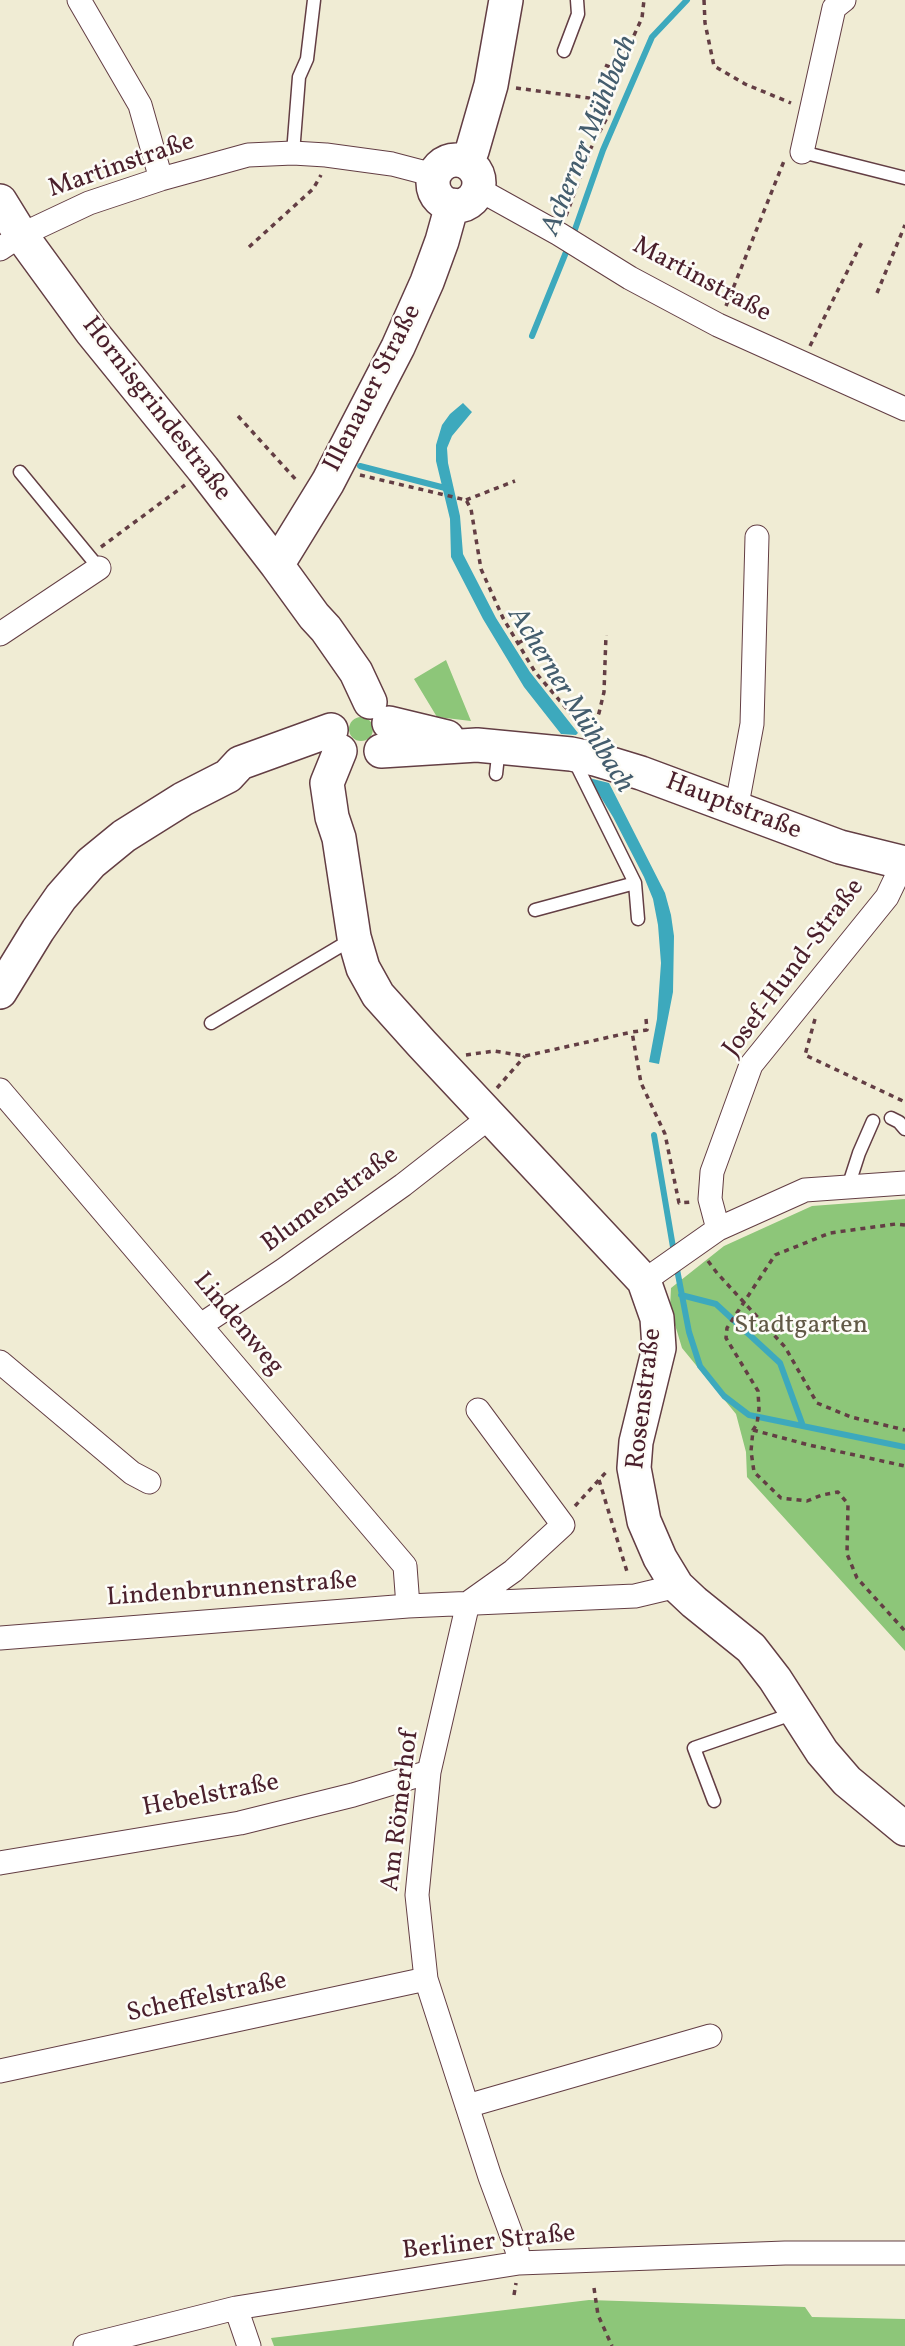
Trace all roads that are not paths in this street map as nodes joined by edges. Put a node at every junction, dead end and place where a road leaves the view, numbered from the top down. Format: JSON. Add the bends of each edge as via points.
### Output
{"nodes":[{"id":1,"x":79,"y":0,"type":"edge"},
{"id":2,"x":314,"y":0,"type":"edge"},
{"id":3,"x":506,"y":0,"type":"edge"},
{"id":4,"x":577,"y":0,"type":"edge"},
{"id":5,"x":844,"y":0,"type":"edge"},
{"id":6,"x":564,"y":51,"type":"dead end"},
{"id":7,"x":802,"y":152,"type":"joint"},
{"id":8,"x":293,"y":153,"type":"junction"},
{"id":9,"x":434,"y":176,"type":"joint"},
{"id":10,"x":905,"y":178,"type":"edge"},
{"id":11,"x":162,"y":179,"type":"junction"},
{"id":12,"x":465,"y":185,"type":"junction"},
{"id":13,"x":0,"y":201,"type":"edge"},
{"id":14,"x":11,"y":242,"type":"edge"},
{"id":15,"x":905,"y":409,"type":"edge"},
{"id":16,"x":20,"y":471,"type":"dead end"},
{"id":17,"x":757,"y":537,"type":"dead end"},
{"id":18,"x":94,"y":562,"type":"joint"},
{"id":19,"x":278,"y":565,"type":"junction"},
{"id":20,"x":0,"y":634,"type":"edge"},
{"id":21,"x":356,"y":733,"type":"junction"},
{"id":22,"x":583,"y":751,"type":"junction"},
{"id":23,"x":295,"y":760,"type":"junction"},
{"id":24,"x":228,"y":776,"type":"junction"},
{"id":25,"x":327,"y":783,"type":"junction"},
{"id":26,"x":736,"y":810,"type":"junction"},
{"id":27,"x":339,"y":838,"type":"junction"},
{"id":28,"x":903,"y":863,"type":"edge"},
{"id":29,"x":635,"y":883,"type":"junction"},
{"id":30,"x":535,"y":910,"type":"dead end"},
{"id":31,"x":638,"y":919,"type":"dead end"},
{"id":32,"x":354,"y":937,"type":"junction"},
{"id":33,"x":0,"y":992,"type":"edge"},
{"id":34,"x":211,"y":1023,"type":"dead end"},
{"id":35,"x":0,"y":1090,"type":"edge"},
{"id":36,"x":486,"y":1112,"type":"junction"},
{"id":37,"x":891,"y":1118,"type":"dead end"},
{"id":38,"x":873,"y":1121,"type":"dead end"},
{"id":39,"x":905,"y":1129,"type":"edge"},
{"id":40,"x":905,"y":1183,"type":"edge"},
{"id":41,"x":848,"y":1187,"type":"junction"},
{"id":42,"x":718,"y":1229,"type":"junction"},
{"id":43,"x":674,"y":1261,"type":"junction"},
{"id":44,"x":201,"y":1325,"type":"junction"},
{"id":45,"x":0,"y":1362,"type":"edge"},
{"id":46,"x":478,"y":1410,"type":"dead end"},
{"id":47,"x":149,"y":1482,"type":"dead end"},
{"id":48,"x":677,"y":1586,"type":"junction"},
{"id":49,"x":468,"y":1603,"type":"junction"},
{"id":50,"x":408,"y":1606,"type":"junction"},
{"id":51,"x":0,"y":1638,"type":"edge"},
{"id":52,"x":795,"y":1713,"type":"junction"},
{"id":53,"x":429,"y":1772,"type":"junction"},
{"id":54,"x":714,"y":1801,"type":"dead end"},
{"id":55,"x":905,"y":1829,"type":"edge"},
{"id":56,"x":0,"y":1863,"type":"edge"},
{"id":57,"x":426,"y":1979,"type":"junction"},
{"id":58,"x":710,"y":2036,"type":"dead end"},
{"id":59,"x":0,"y":2071,"type":"edge"},
{"id":60,"x":467,"y":2106,"type":"junction"},
{"id":61,"x":905,"y":2253,"type":"edge"},
{"id":62,"x":519,"y":2263,"type":"junction"},
{"id":63,"x":236,"y":2308,"type":"junction"},
{"id":64,"x":85,"y":2346,"type":"edge"},
{"id":65,"x":249,"y":2346,"type":"edge"}],
"edges":[{"from":1,"to":11,"type":"street","via":[[140,105]]},
{"from":2,"to":8,"type":"lane","via":[[307,59],[299,77]]},
{"from":3,"to":12,"type":"street","name":"Illenauer Straße","via":[[491,85]]},
{"from":4,"to":6,"type":"lane","via":[[578,14]]},
{"from":5,"to":7,"type":"street","via":[[834,8]]},
{"from":7,"to":10,"type":"lane"},
{"from":8,"to":9,"type":"street","name":"Martinstraße","via":[[392,164]]},
{"from":8,"to":11,"type":"street","name":"Martinstraße","via":[[248,155]]},
{"from":9,"to":12,"type":"street","via":[[436,194],[445,203]]},
{"from":11,"to":14,"type":"street","name":"Martinstraße","via":[[89,204]]},
{"from":12,"to":15,"type":"street","name":"Martinstraße","via":[[718,325]]},
{"from":12,"to":19,"type":"street","name":"Illenauer Straße","via":[[398,347],[335,469]]},
{"from":13,"to":14,"type":"street","name":"Hornisgrindestraße"},
{"from":14,"to":19,"type":"street","name":"Hornisgrindestraße","via":[[91,331]]},
{"from":16,"to":18,"type":"lane"},
{"from":17,"to":26,"type":"street","via":[[752,723]]},
{"from":18,"to":20,"type":"street"},
{"from":19,"to":21,"type":"street","name":"Hornisgrindestraße","via":[[356,672]]},
{"from":21,"to":22,"type":"street","name":"Hauptstraße","via":[[491,755]]},
{"from":21,"to":23,"type":"street"},
{"from":21,"to":24,"type":"street","via":[[240,763]]},
{"from":21,"to":25,"type":"street"},
{"from":21,"to":27,"type":"street","name":"Rosenstraße","via":[[345,823]]},
{"from":22,"to":26,"type":"street","name":"Hauptstraße"},
{"from":22,"to":29,"type":"lane"},
{"from":23,"to":24,"type":"street","via":[[244,778]]},
{"from":23,"to":25,"type":"street"},
{"from":24,"to":33,"type":"street","via":[[124,836],[91,863],[61,897]]},
{"from":25,"to":27,"type":"street","name":"Rosenstraße"},
{"from":26,"to":28,"type":"street","name":"Hauptstraße","via":[[840,847]]},
{"from":27,"to":32,"type":"street","name":"Rosenstraße"},
{"from":28,"to":42,"type":"street","name":"Josef-Hund-Straße","via":[[887,897],[751,1065],[712,1172],[710,1199]]},
{"from":29,"to":30,"type":"lane"},
{"from":29,"to":31,"type":"lane"},
{"from":32,"to":34,"type":"lane"},
{"from":32,"to":36,"type":"street","name":"Rosenstraße","via":[[363,968],[378,995]]},
{"from":35,"to":44,"type":"street","name":"Lindenweg"},
{"from":36,"to":43,"type":"street","name":"Rosenstraße"},
{"from":36,"to":44,"type":"street","name":"Blumenstraße","via":[[403,1185]]},
{"from":37,"to":39,"type":"lane"},
{"from":38,"to":41,"type":"lane"},
{"from":40,"to":41,"type":"street"},
{"from":41,"to":42,"type":"street","via":[[805,1190]]},
{"from":42,"to":43,"type":"street"},
{"from":43,"to":48,"type":"street","name":"Rosenstraße","via":[[657,1318],[659,1348],[634,1468],[644,1521]]},
{"from":44,"to":50,"type":"street","name":"Lindenweg","via":[[405,1566]]},
{"from":45,"to":47,"type":"street","via":[[132,1473]]},
{"from":46,"to":49,"type":"street","via":[[563,1525],[513,1571]]},
{"from":48,"to":49,"type":"street","name":"Lindenbrunnenstraße","via":[[635,1596]]},
{"from":48,"to":52,"type":"street","name":"Rosenstraße","via":[[751,1648]]},
{"from":49,"to":50,"type":"street","name":"Lindenbrunnenstraße"},
{"from":49,"to":53,"type":"street","name":"Am Römerhof"},
{"from":50,"to":51,"type":"street","name":"Lindenbrunnenstraße"},
{"from":52,"to":54,"type":"lane","via":[[694,1748]]},
{"from":52,"to":55,"type":"street","name":"Rosenstraße","via":[[847,1781]]},
{"from":53,"to":56,"type":"street","name":"Hebelstraße","via":[[240,1823]]},
{"from":53,"to":57,"type":"street","name":"Am Römerhof","via":[[417,1895]]},
{"from":57,"to":59,"type":"street","name":"Scheffelstraße"},
{"from":57,"to":60,"type":"street","name":"Am Römerhof"},
{"from":58,"to":60,"type":"street"},
{"from":60,"to":62,"type":"street","name":"Am Römerhof"},
{"from":61,"to":62,"type":"street","name":"Berliner Straße"},
{"from":62,"to":63,"type":"street","name":"Berliner Straße"},
{"from":63,"to":64,"type":"street","name":"Berliner Straße"},
{"from":63,"to":65,"type":"street"}]}
